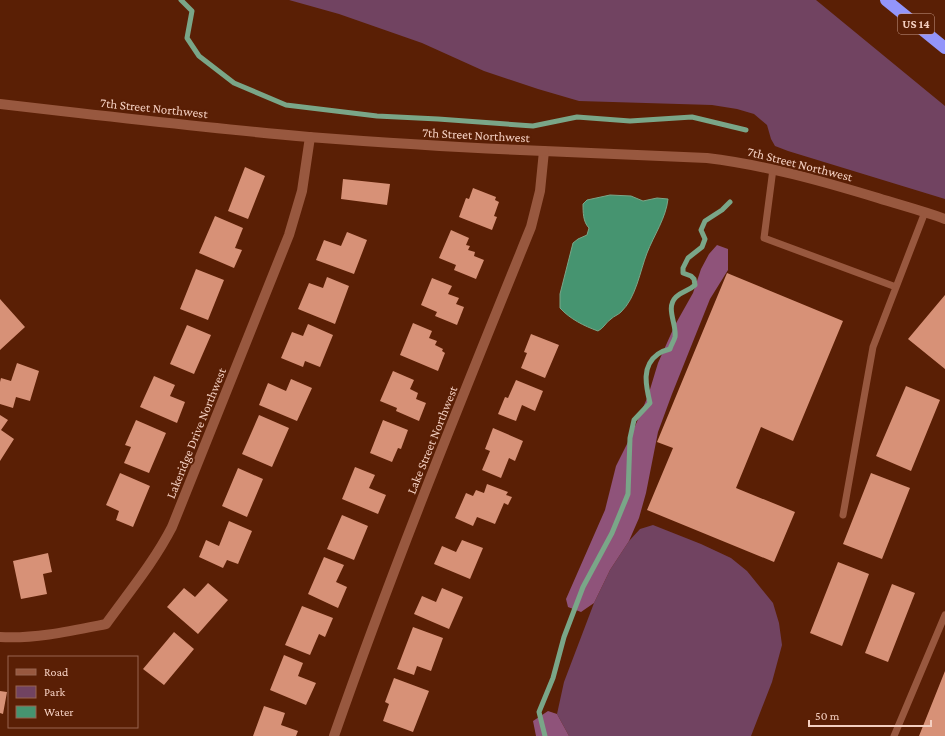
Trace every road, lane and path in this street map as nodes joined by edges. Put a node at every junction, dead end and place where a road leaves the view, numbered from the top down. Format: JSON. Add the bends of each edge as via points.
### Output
{"nodes":[{"id":1,"x":886,"y":0,"type":"edge"},
{"id":2,"x":945,"y":48,"type":"edge"},
{"id":3,"x":0,"y":104,"type":"edge"},
{"id":4,"x":310,"y":137,"type":"junction"},
{"id":5,"x":544,"y":151,"type":"junction"},
{"id":6,"x":773,"y":169,"type":"junction"},
{"id":7,"x":925,"y":212,"type":"junction"},
{"id":8,"x":945,"y":219,"type":"edge"},
{"id":9,"x":896,"y":287,"type":"junction"},
{"id":10,"x":843,"y":515,"type":"dead end"},
{"id":11,"x":945,"y":615,"type":"edge"},
{"id":12,"x":0,"y":637,"type":"edge"},
{"id":13,"x":334,"y":736,"type":"edge"},
{"id":14,"x":894,"y":736,"type":"edge"}],
"edges":[{"from":1,"to":2,"type":"highway","number":"US 14"},
{"from":3,"to":4,"type":"street","name":"7th Street Northwest"},
{"from":4,"to":5,"type":"street","name":"7th Street Northwest"},
{"from":4,"to":12,"type":"street","name":"Lakeridge Drive Northwest","via":[[302,191],[291,228],[165,541],[106,624],[24,637]]},
{"from":5,"to":6,"type":"street","name":"7th Street Northwest","via":[[707,158]]},
{"from":5,"to":13,"type":"street","name":"Lake Street Northwest","via":[[540,191],[531,226],[422,498]]},
{"from":6,"to":7,"type":"street","name":"7th Street Northwest","via":[[834,184]]},
{"from":6,"to":9,"type":"lane","via":[[764,238]]},
{"from":7,"to":8,"type":"street","name":"7th Street Northwest"},
{"from":7,"to":9,"type":"lane"},
{"from":9,"to":10,"type":"lane","via":[[873,347]]},
{"from":11,"to":14,"type":"lane"}]}
